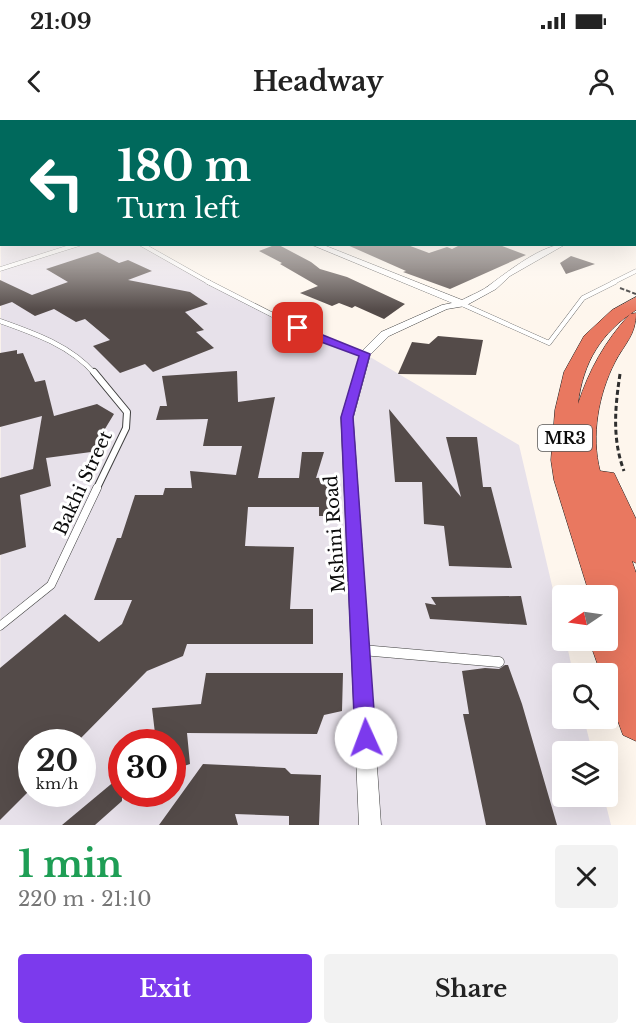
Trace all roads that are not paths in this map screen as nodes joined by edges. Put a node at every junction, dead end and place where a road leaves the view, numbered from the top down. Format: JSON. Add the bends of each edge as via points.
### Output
{"nodes":[{"id":1,"x":73,"y":246,"type":"edge"},
{"id":2,"x":145,"y":246,"type":"edge"},
{"id":3,"x":318,"y":246,"type":"edge"},
{"id":4,"x":559,"y":246,"type":"edge"},
{"id":5,"x":0,"y":269,"type":"edge"},
{"id":6,"x":636,"y":271,"type":"edge"},
{"id":7,"x":628,"y":295,"type":"edge"},
{"id":8,"x":462,"y":304,"type":"junction"},
{"id":9,"x":636,"y":318,"type":"edge"},
{"id":10,"x":0,"y":321,"type":"edge"},
{"id":11,"x":365,"y":354,"type":"junction"},
{"id":12,"x":586,"y":428,"type":"junction"},
{"id":13,"x":564,"y":463,"type":"junction"},
{"id":14,"x":636,"y":551,"type":"edge"},
{"id":15,"x":587,"y":585,"type":"edge"},
{"id":16,"x":603,"y":585,"type":"edge"},
{"id":17,"x":636,"y":612,"type":"edge"},
{"id":18,"x":618,"y":624,"type":"edge"},
{"id":19,"x":0,"y":626,"type":"edge"},
{"id":20,"x":362,"y":650,"type":"junction"},
{"id":21,"x":610,"y":651,"type":"edge"},
{"id":22,"x":499,"y":662,"type":"dead end"},
{"id":23,"x":636,"y":669,"type":"edge"},
{"id":24,"x":636,"y":722,"type":"edge"},
{"id":25,"x":370,"y":825,"type":"edge"}],
"edges":[{"from":1,"to":5,"type":"lane"},
{"from":2,"to":11,"type":"lane","via":[[252,306],[316,337]]},
{"from":3,"to":8,"type":"street"},
{"from":4,"to":8,"type":"street"},
{"from":6,"to":8,"type":"lane","via":[[584,298],[549,343]]},
{"from":7,"to":13,"type":"highway","number":"MR3","via":[[621,311],[600,328],[584,349],[570,381]]},
{"from":8,"to":11,"type":"street","via":[[445,307],[385,334]]},
{"from":9,"to":12,"type":"highway","number":"MR3","via":[[606,355]]},
{"from":10,"to":19,"type":"lane","name":"Bakhi Street","via":[[41,336],[84,361],[127,412],[126,428],[51,585]]},
{"from":11,"to":20,"type":"street","name":"Mshini Road","via":[[347,417]]},
{"from":12,"to":14,"type":"highway"},
{"from":12,"to":17,"type":"highway","number":"MR3","via":[[588,472]]},
{"from":13,"to":15,"type":"highway","via":[[565,513]]},
{"from":13,"to":16,"type":"highway","number":"MR3"},
{"from":18,"to":23,"type":"highway","number":"MR3"},
{"from":20,"to":22,"type":"lane"},
{"from":20,"to":25,"type":"street","name":"Mshini Road"},
{"from":21,"to":24,"type":"highway"}]}
